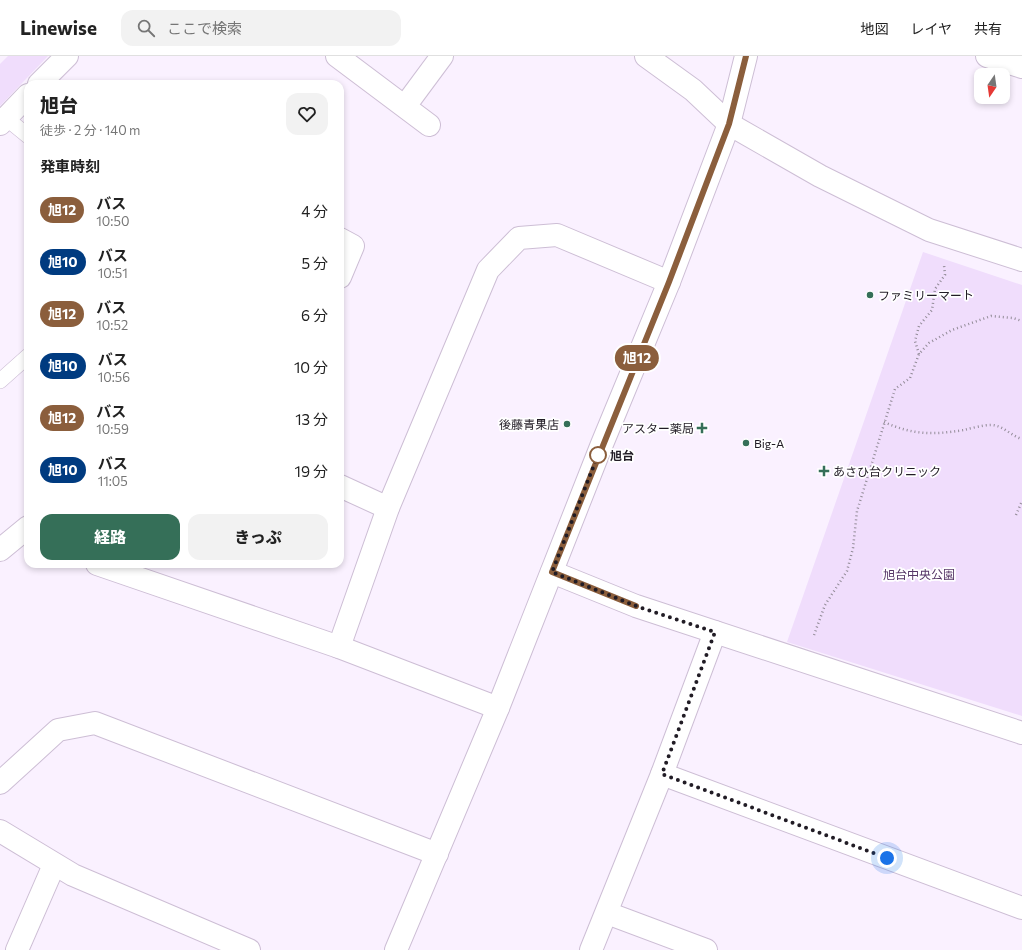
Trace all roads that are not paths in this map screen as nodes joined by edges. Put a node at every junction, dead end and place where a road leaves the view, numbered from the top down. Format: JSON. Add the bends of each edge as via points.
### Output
{"nodes":[{"id":1,"x":67,"y":56,"type":"edge"},
{"id":2,"x":336,"y":56,"type":"edge"},
{"id":3,"x":442,"y":56,"type":"edge"},
{"id":4,"x":646,"y":56,"type":"edge"},
{"id":5,"x":746,"y":56,"type":"edge"},
{"id":6,"x":988,"y":56,"type":"edge"},
{"id":7,"x":1022,"y":67,"type":"edge"},
{"id":8,"x":43,"y":80,"type":"edge"},
{"id":9,"x":24,"y":99,"type":"edge"},
{"id":10,"x":405,"y":106,"type":"junction"},
{"id":11,"x":3,"y":121,"type":"edge"},
{"id":12,"x":729,"y":124,"type":"junction"},
{"id":13,"x":429,"y":125,"type":"dead end"},
{"id":14,"x":24,"y":134,"type":"edge"},
{"id":15,"x":344,"y":241,"type":"edge"},
{"id":16,"x":1022,"y":260,"type":"edge"},
{"id":17,"x":344,"y":267,"type":"edge"},
{"id":18,"x":669,"y":282,"type":"junction"},
{"id":19,"x":24,"y":360,"type":"edge"},
{"id":20,"x":0,"y":381,"type":"edge"},
{"id":21,"x":344,"y":488,"type":"edge"},
{"id":22,"x":388,"y":508,"type":"junction"},
{"id":23,"x":24,"y":530,"type":"edge"},
{"id":24,"x":0,"y":550,"type":"edge"},
{"id":25,"x":24,"y":550,"type":"edge"},
{"id":26,"x":109,"y":568,"type":"edge"},
{"id":27,"x":552,"y":572,"type":"junction"},
{"id":28,"x":715,"y":632,"type":"junction"},
{"id":29,"x":339,"y":647,"type":"junction"},
{"id":30,"x":498,"y":708,"type":"junction"},
{"id":31,"x":1022,"y":733,"type":"edge"},
{"id":32,"x":662,"y":774,"type":"junction"},
{"id":33,"x":0,"y":783,"type":"edge"},
{"id":34,"x":0,"y":831,"type":"edge"},
{"id":35,"x":437,"y":854,"type":"junction"},
{"id":36,"x":54,"y":865,"type":"junction"},
{"id":37,"x":1022,"y":908,"type":"edge"},
{"id":38,"x":607,"y":913,"type":"junction"},
{"id":39,"x":211,"y":942,"type":"edge"},
{"id":40,"x":17,"y":950,"type":"edge"},
{"id":41,"x":249,"y":950,"type":"edge"},
{"id":42,"x":396,"y":950,"type":"edge"},
{"id":43,"x":591,"y":950,"type":"edge"},
{"id":44,"x":706,"y":950,"type":"edge"}],
"edges":[{"from":1,"to":8,"type":"street"},
{"from":2,"to":10,"type":"street"},
{"from":3,"to":10,"type":"street"},
{"from":4,"to":12,"type":"street","via":[[693,90]]},
{"from":5,"to":12,"type":"street"},
{"from":6,"to":7,"type":"street"},
{"from":9,"to":11,"type":"street"},
{"from":10,"to":13,"type":"street"},
{"from":11,"to":14,"type":"lane"},
{"from":12,"to":16,"type":"street","via":[[820,176],[929,230]]},
{"from":12,"to":18,"type":"street"},
{"from":15,"to":17,"type":"street","via":[[353,246]]},
{"from":18,"to":22,"type":"street","via":[[557,236],[519,238],[488,270]]},
{"from":18,"to":27,"type":"street"},
{"from":19,"to":20,"type":"lane"},
{"from":21,"to":22,"type":"street"},
{"from":22,"to":29,"type":"street"},
{"from":23,"to":24,"type":"street"},
{"from":24,"to":25,"type":"street"},
{"from":26,"to":29,"type":"street"},
{"from":27,"to":28,"type":"street","via":[[636,606]]},
{"from":27,"to":30,"type":"street"},
{"from":28,"to":31,"type":"street"},
{"from":28,"to":32,"type":"street"},
{"from":29,"to":30,"type":"street"},
{"from":30,"to":35,"type":"street"},
{"from":32,"to":37,"type":"street"},
{"from":32,"to":38,"type":"street"},
{"from":33,"to":35,"type":"street","via":[[58,730],[95,723]]},
{"from":34,"to":36,"type":"street"},
{"from":35,"to":42,"type":"street"},
{"from":36,"to":39,"type":"street"},
{"from":36,"to":40,"type":"street"},
{"from":38,"to":43,"type":"street"},
{"from":38,"to":44,"type":"street"},
{"from":39,"to":41,"type":"street"}]}
